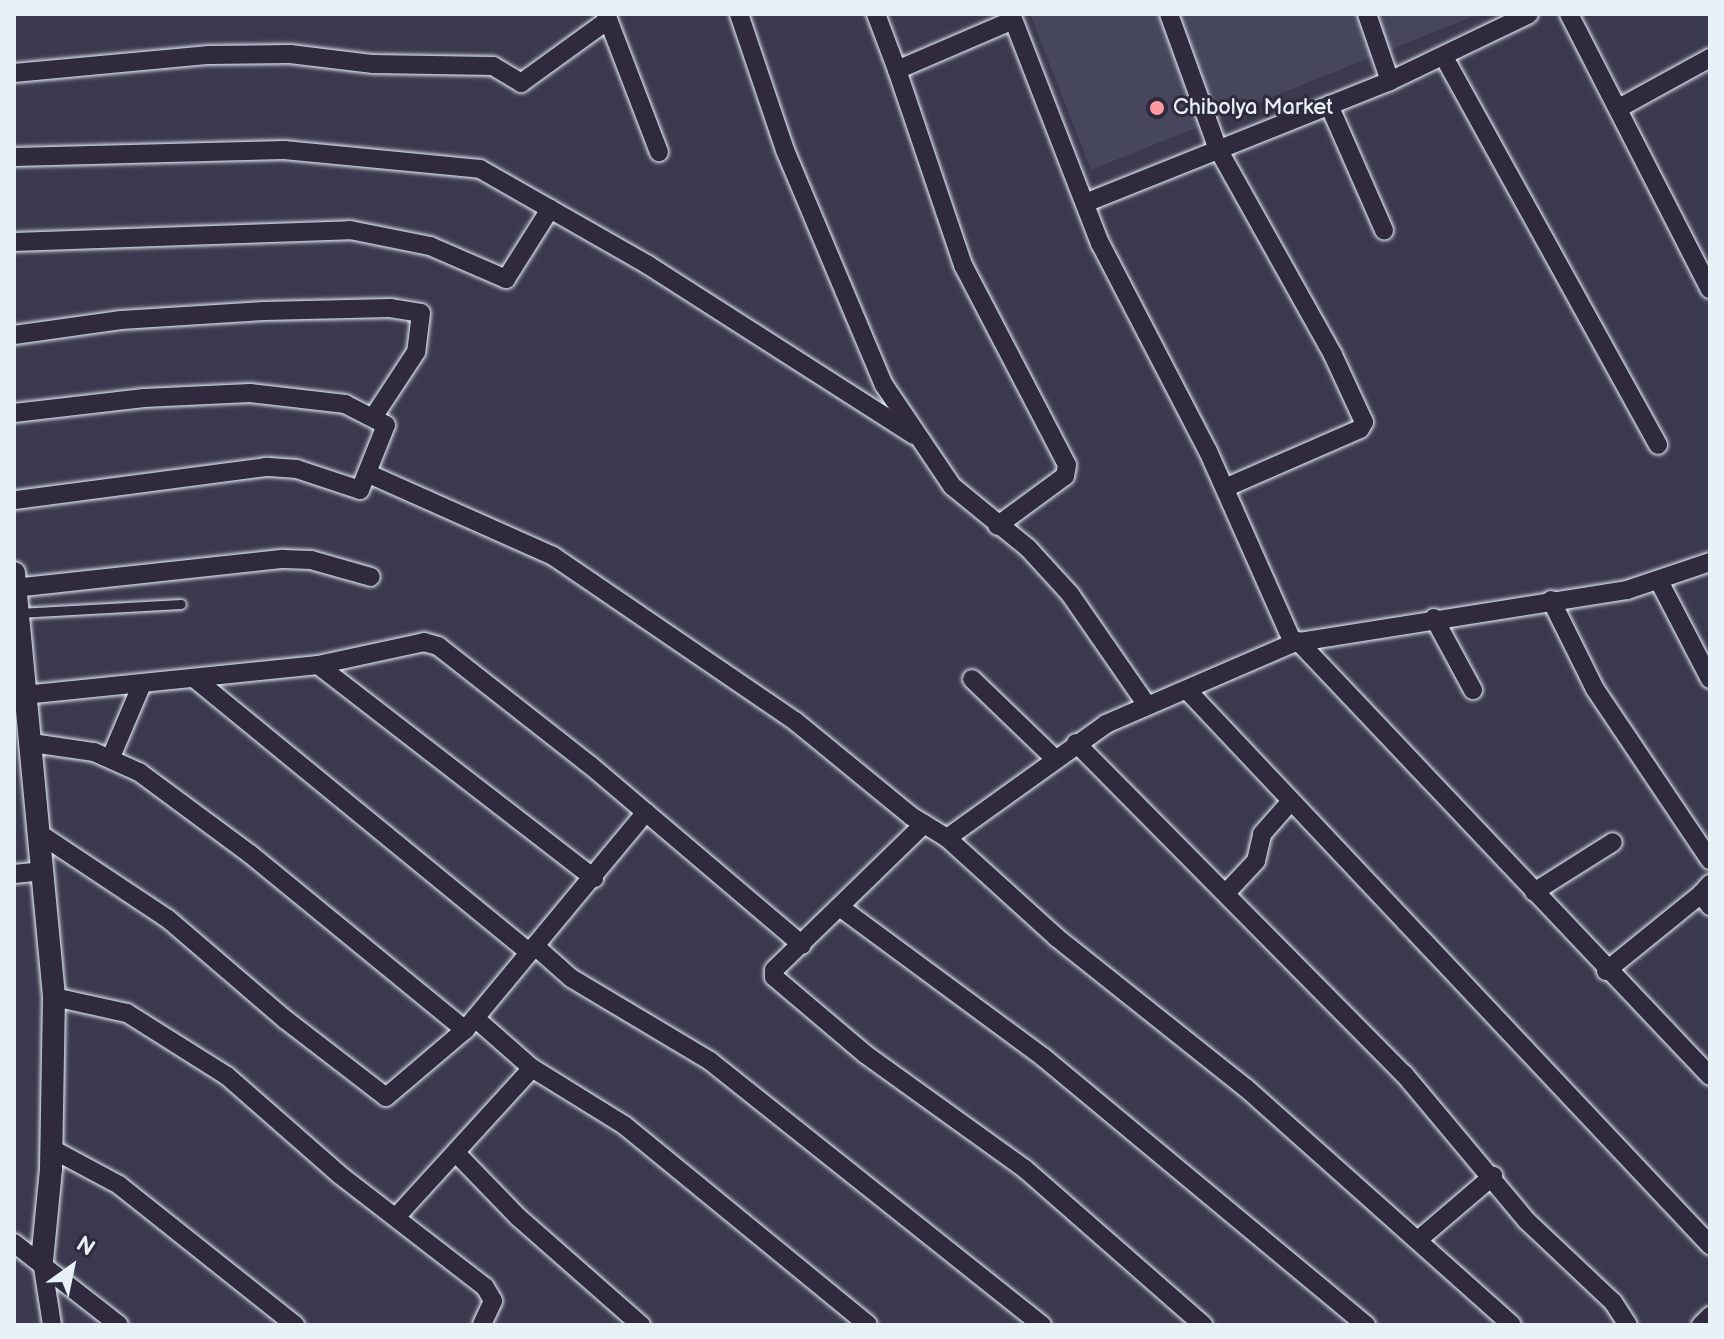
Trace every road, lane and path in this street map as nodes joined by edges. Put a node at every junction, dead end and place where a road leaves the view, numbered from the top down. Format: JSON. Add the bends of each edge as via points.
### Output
{"nodes":[{"id":1,"x":739,"y":14,"type":"edge"},
{"id":2,"x":876,"y":14,"type":"edge"},
{"id":3,"x":1169,"y":14,"type":"edge"},
{"id":4,"x":1367,"y":14,"type":"edge"},
{"id":5,"x":1529,"y":14,"type":"edge"},
{"id":6,"x":1569,"y":14,"type":"edge"},
{"id":7,"x":607,"y":17,"type":"edge"},
{"id":8,"x":1012,"y":17,"type":"edge"},
{"id":9,"x":1444,"y":57,"type":"junction"},
{"id":10,"x":1708,"y":63,"type":"edge"},
{"id":11,"x":897,"y":70,"type":"junction"},
{"id":12,"x":14,"y":73,"type":"edge"},
{"id":13,"x":1390,"y":81,"type":"junction"},
{"id":14,"x":1329,"y":105,"type":"junction"},
{"id":15,"x":1619,"y":108,"type":"junction"},
{"id":16,"x":1218,"y":149,"type":"junction"},
{"id":17,"x":659,"y":152,"type":"dead end"},
{"id":18,"x":14,"y":157,"type":"edge"},
{"id":19,"x":1085,"y":203,"type":"junction"},
{"id":20,"x":550,"y":209,"type":"junction"},
{"id":21,"x":1384,"y":230,"type":"dead end"},
{"id":22,"x":14,"y":242,"type":"edge"},
{"id":23,"x":1710,"y":289,"type":"edge"},
{"id":24,"x":14,"y":335,"type":"edge"},
{"id":25,"x":14,"y":413,"type":"edge"},
{"id":26,"x":374,"y":416,"type":"junction"},
{"id":27,"x":914,"y":435,"type":"junction"},
{"id":28,"x":1658,"y":445,"type":"dead end"},
{"id":29,"x":369,"y":474,"type":"junction"},
{"id":30,"x":1225,"y":488,"type":"junction"},
{"id":31,"x":14,"y":500,"type":"edge"},
{"id":32,"x":997,"y":526,"type":"junction"},
{"id":33,"x":1710,"y":562,"type":"edge"},
{"id":34,"x":14,"y":573,"type":"edge"},
{"id":35,"x":371,"y":577,"type":"dead end"},
{"id":36,"x":1660,"y":583,"type":"junction"},
{"id":37,"x":14,"y":588,"type":"edge"},
{"id":38,"x":1551,"y":600,"type":"junction"},
{"id":39,"x":181,"y":604,"type":"dead end"},
{"id":40,"x":18,"y":613,"type":"junction"},
{"id":41,"x":1434,"y":618,"type":"junction"},
{"id":42,"x":1295,"y":642,"type":"junction"},
{"id":43,"x":318,"y":665,"type":"junction"},
{"id":44,"x":194,"y":678,"type":"junction"},
{"id":45,"x":972,"y":679,"type":"dead end"},
{"id":46,"x":1710,"y":679,"type":"edge"},
{"id":47,"x":142,"y":684,"type":"junction"},
{"id":48,"x":1187,"y":690,"type":"junction"},
{"id":49,"x":1473,"y":690,"type":"dead end"},
{"id":50,"x":21,"y":695,"type":"edge"},
{"id":51,"x":1147,"y":705,"type":"junction"},
{"id":52,"x":32,"y":743,"type":"junction"},
{"id":53,"x":1076,"y":743,"type":"junction"},
{"id":54,"x":111,"y":757,"type":"junction"},
{"id":55,"x":1054,"y":758,"type":"junction"},
{"id":56,"x":1291,"y":801,"type":"junction"},
{"id":57,"x":646,"y":812,"type":"junction"},
{"id":58,"x":924,"y":824,"type":"junction"},
{"id":59,"x":40,"y":834,"type":"junction"},
{"id":60,"x":947,"y":838,"type":"junction"},
{"id":61,"x":1613,"y":842,"type":"dead end"},
{"id":62,"x":1710,"y":860,"type":"edge"},
{"id":63,"x":41,"y":871,"type":"junction"},
{"id":64,"x":14,"y":874,"type":"edge"},
{"id":65,"x":594,"y":878,"type":"junction"},
{"id":66,"x":1534,"y":892,"type":"junction"},
{"id":67,"x":1226,"y":893,"type":"junction"},
{"id":68,"x":1707,"y":895,"type":"edge"},
{"id":69,"x":841,"y":908,"type":"junction"},
{"id":70,"x":802,"y":945,"type":"junction"},
{"id":71,"x":532,"y":949,"type":"junction"},
{"id":72,"x":1606,"y":971,"type":"junction"},
{"id":73,"x":54,"y":997,"type":"junction"},
{"id":74,"x":470,"y":1024,"type":"junction"},
{"id":75,"x":532,"y":1068,"type":"junction"},
{"id":76,"x":1710,"y":1076,"type":"edge"},
{"id":77,"x":52,"y":1149,"type":"junction"},
{"id":78,"x":457,"y":1154,"type":"junction"},
{"id":79,"x":1493,"y":1176,"type":"junction"},
{"id":80,"x":397,"y":1216,"type":"junction"},
{"id":81,"x":1418,"y":1240,"type":"junction"},
{"id":82,"x":14,"y":1243,"type":"edge"},
{"id":83,"x":1710,"y":1245,"type":"edge"},
{"id":84,"x":42,"y":1261,"type":"junction"},
{"id":85,"x":1710,"y":1316,"type":"edge"},
{"id":86,"x":52,"y":1325,"type":"edge"},
{"id":87,"x":119,"y":1325,"type":"edge"},
{"id":88,"x":295,"y":1325,"type":"edge"},
{"id":89,"x":482,"y":1325,"type":"edge"},
{"id":90,"x":641,"y":1325,"type":"edge"},
{"id":91,"x":868,"y":1325,"type":"edge"},
{"id":92,"x":1042,"y":1325,"type":"edge"},
{"id":93,"x":1203,"y":1325,"type":"edge"},
{"id":94,"x":1366,"y":1325,"type":"edge"},
{"id":95,"x":1512,"y":1325,"type":"edge"},
{"id":96,"x":1628,"y":1325,"type":"edge"},
{"id":97,"x":1701,"y":1325,"type":"edge"}],
"edges":[{"from":1,"to":27,"type":"street","via":[[816,229],[884,385]]},
{"from":2,"to":11,"type":"street"},
{"from":3,"to":16,"type":"street"},
{"from":4,"to":13,"type":"street"},
{"from":5,"to":9,"type":"street"},
{"from":6,"to":15,"type":"street"},
{"from":7,"to":12,"type":"street","via":[[521,83],[493,66],[373,64],[290,54],[209,55]]},
{"from":7,"to":17,"type":"street"},
{"from":8,"to":11,"type":"street"},
{"from":8,"to":19,"type":"street"},
{"from":9,"to":13,"type":"street"},
{"from":9,"to":28,"type":"street"},
{"from":10,"to":15,"type":"street"},
{"from":11,"to":32,"type":"street","via":[[963,265],[1067,465],[1065,476]]},
{"from":13,"to":14,"type":"street"},
{"from":14,"to":16,"type":"street"},
{"from":14,"to":21,"type":"street"},
{"from":15,"to":23,"type":"street"},
{"from":16,"to":19,"type":"street"},
{"from":16,"to":30,"type":"street","via":[[1333,355],[1364,422],[1360,429]]},
{"from":18,"to":20,"type":"street","via":[[253,149],[462,164]]},
{"from":19,"to":30,"type":"street","via":[[1131,308]]},
{"from":20,"to":22,"type":"street","via":[[506,279],[430,246],[350,230]]},
{"from":20,"to":27,"type":"street"},
{"from":24,"to":26,"type":"street","via":[[121,320],[264,311],[390,308],[421,313],[412,363]]},
{"from":25,"to":26,"type":"street","via":[[250,393],[322,399]]},
{"from":26,"to":29,"type":"street","via":[[386,425]]},
{"from":27,"to":32,"type":"street","via":[[952,486]]},
{"from":29,"to":31,"type":"street","via":[[360,490],[297,469],[266,467]]},
{"from":29,"to":58,"type":"street","via":[[571,566],[795,721]]},
{"from":30,"to":42,"type":"street"},
{"from":32,"to":51,"type":"street","via":[[1028,548],[1070,594]]},
{"from":33,"to":36,"type":"street"},
{"from":34,"to":37,"type":"street"},
{"from":35,"to":37,"type":"street","via":[[311,560],[283,559]]},
{"from":36,"to":38,"type":"street"},
{"from":36,"to":46,"type":"street"},
{"from":37,"to":40,"type":"street"},
{"from":38,"to":41,"type":"street"},
{"from":38,"to":62,"type":"street","via":[[1595,689]]},
{"from":39,"to":40,"type":"lane"},
{"from":40,"to":50,"type":"street"},
{"from":41,"to":42,"type":"street"},
{"from":41,"to":49,"type":"street"},
{"from":42,"to":48,"type":"street"},
{"from":42,"to":66,"type":"street"},
{"from":43,"to":44,"type":"street"},
{"from":43,"to":57,"type":"street","via":[[408,645],[438,646]]},
{"from":43,"to":65,"type":"street"},
{"from":44,"to":47,"type":"street"},
{"from":44,"to":71,"type":"street"},
{"from":45,"to":55,"type":"street"},
{"from":47,"to":50,"type":"street"},
{"from":47,"to":54,"type":"street"},
{"from":48,"to":51,"type":"street"},
{"from":48,"to":56,"type":"street"},
{"from":50,"to":52,"type":"street"},
{"from":51,"to":53,"type":"street"},
{"from":52,"to":54,"type":"street"},
{"from":52,"to":59,"type":"street"},
{"from":53,"to":55,"type":"street"},
{"from":53,"to":67,"type":"street"},
{"from":54,"to":74,"type":"street","via":[[250,854]]},
{"from":55,"to":60,"type":"street"},
{"from":56,"to":67,"type":"street","via":[[1262,834],[1256,861]]},
{"from":56,"to":83,"type":"street"},
{"from":57,"to":65,"type":"street"},
{"from":57,"to":70,"type":"street"},
{"from":58,"to":60,"type":"street"},
{"from":58,"to":69,"type":"street"},
{"from":59,"to":63,"type":"street"},
{"from":59,"to":74,"type":"street","via":[[168,919],[386,1097]]},
{"from":60,"to":81,"type":"street","via":[[1056,937],[1246,1088]]},
{"from":61,"to":66,"type":"street"},
{"from":63,"to":64,"type":"street"},
{"from":63,"to":73,"type":"street"},
{"from":65,"to":71,"type":"street"},
{"from":66,"to":72,"type":"street"},
{"from":67,"to":79,"type":"street","via":[[1404,1074]]},
{"from":68,"to":72,"type":"street"},
{"from":69,"to":70,"type":"street"},
{"from":69,"to":94,"type":"street","via":[[1043,1057]]},
{"from":70,"to":93,"type":"street","via":[[774,970],[774,977],[865,1054],[1025,1169]]},
{"from":71,"to":74,"type":"street"},
{"from":71,"to":92,"type":"street","via":[[710,1061]]},
{"from":72,"to":76,"type":"street"},
{"from":73,"to":77,"type":"street"},
{"from":73,"to":80,"type":"street","via":[[127,1013],[186,1047]]},
{"from":74,"to":75,"type":"street"},
{"from":75,"to":78,"type":"street"},
{"from":75,"to":91,"type":"street","via":[[624,1125]]},
{"from":77,"to":84,"type":"street"},
{"from":77,"to":88,"type":"street","via":[[119,1185]]},
{"from":78,"to":80,"type":"street"},
{"from":78,"to":90,"type":"street","via":[[507,1207]]},
{"from":79,"to":81,"type":"street"},
{"from":79,"to":96,"type":"street","via":[[1527,1221],[1613,1302]]},
{"from":80,"to":89,"type":"street","via":[[485,1287],[493,1301]]},
{"from":81,"to":95,"type":"street"},
{"from":82,"to":84,"type":"street"},
{"from":84,"to":86,"type":"street"},
{"from":84,"to":87,"type":"street"},
{"from":85,"to":97,"type":"street"}]}
